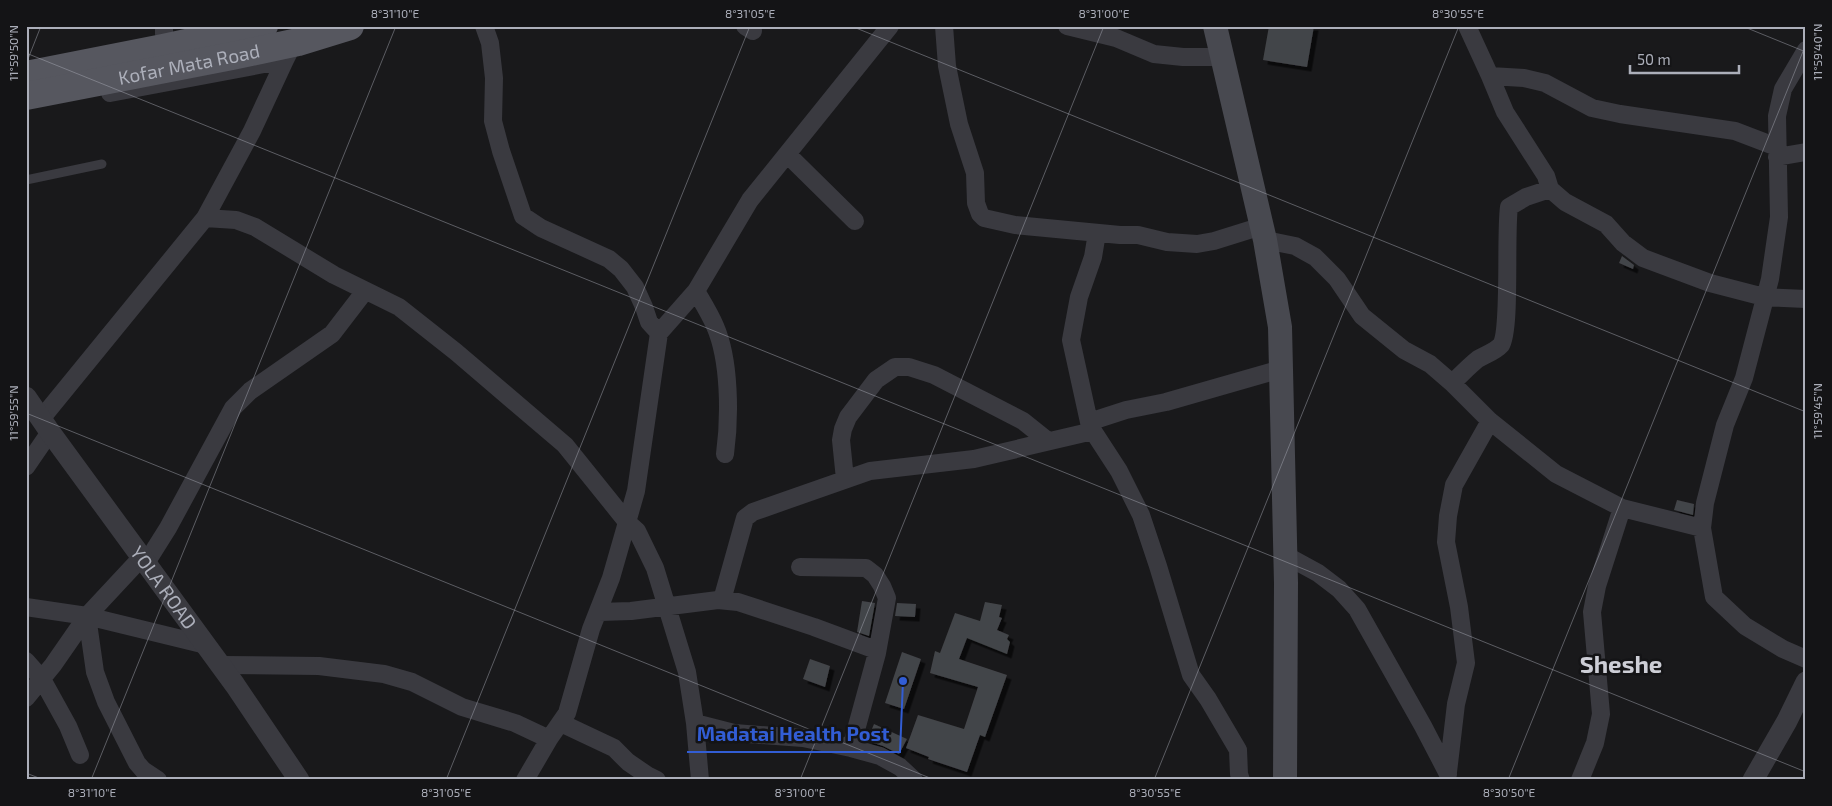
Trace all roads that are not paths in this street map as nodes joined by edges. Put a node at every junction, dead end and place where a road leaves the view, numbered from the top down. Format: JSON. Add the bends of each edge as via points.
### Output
{"nodes":[{"id":1,"x":264,"y":26,"type":"edge"},
{"id":2,"x":350,"y":26,"type":"edge"},
{"id":3,"x":484,"y":26,"type":"edge"},
{"id":4,"x":890,"y":26,"type":"edge"},
{"id":5,"x":944,"y":26,"type":"edge"},
{"id":6,"x":1067,"y":26,"type":"edge"},
{"id":7,"x":1215,"y":26,"type":"edge"},
{"id":8,"x":1468,"y":26,"type":"edge"},
{"id":9,"x":164,"y":30,"type":"edge"},
{"id":10,"x":226,"y":39,"type":"edge"},
{"id":11,"x":1806,"y":50,"type":"edge"},
{"id":12,"x":289,"y":51,"type":"junction"},
{"id":13,"x":1222,"y":57,"type":"junction"},
{"id":14,"x":26,"y":62,"type":"edge"},
{"id":15,"x":26,"y":75,"type":"edge"},
{"id":16,"x":1490,"y":76,"type":"junction"},
{"id":17,"x":26,"y":96,"type":"edge"},
{"id":18,"x":26,"y":108,"type":"edge"},
{"id":19,"x":1777,"y":152,"type":"junction"},
{"id":20,"x":1806,"y":152,"type":"edge"},
{"id":21,"x":788,"y":155,"type":"junction"},
{"id":22,"x":102,"y":164,"type":"dead end"},
{"id":23,"x":26,"y":180,"type":"edge"},
{"id":24,"x":1550,"y":189,"type":"junction"},
{"id":25,"x":205,"y":218,"type":"junction"},
{"id":26,"x":855,"y":221,"type":"dead end"},
{"id":27,"x":1097,"y":233,"type":"junction"},
{"id":28,"x":1263,"y":233,"type":"junction"},
{"id":29,"x":365,"y":291,"type":"junction"},
{"id":30,"x":696,"y":291,"type":"junction"},
{"id":31,"x":1764,"y":297,"type":"junction"},
{"id":32,"x":1806,"y":299,"type":"edge"},
{"id":33,"x":660,"y":333,"type":"junction"},
{"id":34,"x":1281,"y":369,"type":"junction"},
{"id":35,"x":1452,"y":382,"type":"junction"},
{"id":36,"x":26,"y":397,"type":"edge"},
{"id":37,"x":1490,"y":421,"type":"junction"},
{"id":38,"x":45,"y":426,"type":"junction"},
{"id":39,"x":1091,"y":427,"type":"junction"},
{"id":40,"x":1048,"y":441,"type":"junction"},
{"id":41,"x":725,"y":454,"type":"dead end"},
{"id":42,"x":26,"y":467,"type":"edge"},
{"id":43,"x":846,"y":479,"type":"junction"},
{"id":44,"x":1622,"y":508,"type":"junction"},
{"id":45,"x":626,"y":522,"type":"junction"},
{"id":46,"x":1702,"y":528,"type":"junction"},
{"id":47,"x":1285,"y":555,"type":"junction"},
{"id":48,"x":144,"y":560,"type":"junction"},
{"id":49,"x":800,"y":567,"type":"dead end"},
{"id":50,"x":722,"y":600,"type":"junction"},
{"id":51,"x":668,"y":606,"type":"junction"},
{"id":52,"x":26,"y":607,"type":"edge"},
{"id":53,"x":599,"y":612,"type":"junction"},
{"id":54,"x":87,"y":616,"type":"junction"},
{"id":55,"x":206,"y":645,"type":"junction"},
{"id":56,"x":876,"y":650,"type":"junction"},
{"id":57,"x":1806,"y":659,"type":"edge"},
{"id":58,"x":26,"y":661,"type":"edge"},
{"id":59,"x":220,"y":665,"type":"junction"},
{"id":60,"x":42,"y":679,"type":"junction"},
{"id":61,"x":1806,"y":682,"type":"edge"},
{"id":62,"x":26,"y":698,"type":"edge"},
{"id":63,"x":561,"y":723,"type":"junction"},
{"id":64,"x":695,"y":723,"type":"junction"},
{"id":65,"x":549,"y":739,"type":"junction"},
{"id":66,"x":851,"y":748,"type":"junction"},
{"id":67,"x":80,"y":755,"type":"dead end"},
{"id":68,"x":1449,"y":776,"type":"edge"},
{"id":69,"x":158,"y":780,"type":"edge"},
{"id":70,"x":299,"y":780,"type":"edge"},
{"id":71,"x":525,"y":780,"type":"edge"},
{"id":72,"x":656,"y":780,"type":"edge"},
{"id":73,"x":700,"y":780,"type":"edge"},
{"id":74,"x":914,"y":780,"type":"edge"},
{"id":75,"x":1241,"y":780,"type":"edge"},
{"id":76,"x":1285,"y":780,"type":"edge"},
{"id":77,"x":1580,"y":780,"type":"edge"},
{"id":78,"x":1752,"y":780,"type":"edge"}],
"edges":[{"from":1,"to":10,"type":"main road","name":"Kofar Mata Road"},
{"from":2,"to":12,"type":"main road","name":"Kofar Mata Road"},
{"from":3,"to":33,"type":"street","via":[[494,78],[493,121],[523,216],[541,228],[609,259],[621,269],[635,287],[649,322]]},
{"from":4,"to":21,"type":"street"},
{"from":5,"to":27,"type":"street","via":[[959,124],[975,173],[976,203],[980,214],[984,218],[1015,225]]},
{"from":6,"to":13,"type":"street","via":[[1116,38],[1154,54]]},
{"from":7,"to":13,"type":"main road"},
{"from":8,"to":16,"type":"street"},
{"from":9,"to":10,"type":"street"},
{"from":9,"to":14,"type":"street"},
{"from":10,"to":12,"type":"main road","name":"Kofar Mata Road"},
{"from":10,"to":15,"type":"main road","name":"Kofar Mata Road"},
{"from":10,"to":17,"type":"main road","name":"Kofar Mata Road"},
{"from":11,"to":19,"type":"street","via":[[1783,89],[1777,116]]},
{"from":12,"to":18,"type":"street"},
{"from":12,"to":25,"type":"street","via":[[252,132]]},
{"from":13,"to":28,"type":"main road"},
{"from":16,"to":19,"type":"street","via":[[1545,82],[1592,108],[1735,131]]},
{"from":16,"to":24,"type":"street","via":[[1505,112],[1546,176]]},
{"from":19,"to":20,"type":"street"},
{"from":19,"to":31,"type":"street","via":[[1779,217],[1770,279]]},
{"from":21,"to":26,"type":"street"},
{"from":21,"to":30,"type":"street","via":[[750,200]]},
{"from":22,"to":23,"type":"lane"},
{"from":24,"to":31,"type":"street","via":[[1566,202],[1606,224],[1643,258],[1710,283]]},
{"from":24,"to":35,"type":"street","via":[[1509,207],[1504,338],[1500,346]]},
{"from":25,"to":29,"type":"street","via":[[236,220],[256,227],[334,276]]},
{"from":25,"to":38,"type":"street"},
{"from":27,"to":28,"type":"street","via":[[1138,234],[1167,242],[1197,244]]},
{"from":27,"to":39,"type":"street","via":[[1093,257],[1079,297],[1072,340]]},
{"from":28,"to":34,"type":"main road","via":[[1280,327]]},
{"from":28,"to":35,"type":"street","via":[[1315,257],[1337,279],[1362,316],[1404,350],[1430,364]]},
{"from":29,"to":45,"type":"street","via":[[399,307],[565,445]]},
{"from":29,"to":48,"type":"street","via":[[332,334],[250,391],[233,408],[168,528]]},
{"from":30,"to":33,"type":"street"},
{"from":30,"to":41,"type":"street","via":[[716,327],[723,356],[729,395]]},
{"from":31,"to":32,"type":"street"},
{"from":31,"to":46,"type":"street","via":[[1744,378],[1725,425],[1705,503]]},
{"from":33,"to":45,"type":"street","via":[[636,491]]},
{"from":34,"to":39,"type":"street","via":[[1126,410]]},
{"from":34,"to":47,"type":"main road"},
{"from":35,"to":37,"type":"street"},
{"from":36,"to":38,"type":"street","name":"YOLA ROAD"},
{"from":37,"to":44,"type":"street","via":[[1556,474]]},
{"from":37,"to":68,"type":"street","via":[[1454,485],[1448,516],[1446,542],[1466,663],[1456,704]]},
{"from":38,"to":42,"type":"street"},
{"from":38,"to":48,"type":"street","name":"YOLA ROAD"},
{"from":39,"to":40,"type":"street"},
{"from":39,"to":75,"type":"street","via":[[1119,471],[1141,515],[1191,675],[1238,750]]},
{"from":40,"to":43,"type":"street","via":[[974,459],[870,471]]},
{"from":40,"to":43,"type":"street","via":[[1023,421],[934,375],[895,366],[876,380],[848,417],[841,440]]},
{"from":43,"to":50,"type":"street","via":[[748,515]]},
{"from":44,"to":46,"type":"street"},
{"from":44,"to":77,"type":"street","via":[[1592,612],[1601,714],[1595,743]]},
{"from":45,"to":51,"type":"street","via":[[637,531],[655,568]]},
{"from":45,"to":53,"type":"street"},
{"from":46,"to":57,"type":"street","via":[[1714,597],[1745,626]]},
{"from":47,"to":68,"type":"street","via":[[1318,573],[1357,609]]},
{"from":47,"to":76,"type":"main road"},
{"from":48,"to":54,"type":"street"},
{"from":48,"to":55,"type":"street","name":"YOLA ROAD"},
{"from":49,"to":56,"type":"street","via":[[866,568],[875,575],[887,598]]},
{"from":50,"to":51,"type":"street"},
{"from":50,"to":56,"type":"street","via":[[738,602]]},
{"from":51,"to":53,"type":"street"},
{"from":51,"to":64,"type":"street","via":[[686,672]]},
{"from":52,"to":54,"type":"street"},
{"from":53,"to":63,"type":"street"},
{"from":54,"to":55,"type":"street"},
{"from":54,"to":60,"type":"street"},
{"from":54,"to":69,"type":"street","via":[[95,672],[106,702],[137,763]]},
{"from":55,"to":59,"type":"street","name":"YOLA ROAD"},
{"from":56,"to":66,"type":"street"},
{"from":58,"to":60,"type":"street"},
{"from":59,"to":65,"type":"street","via":[[319,666],[384,674],[412,682],[462,707],[515,723]]},
{"from":59,"to":70,"type":"street","name":"YOLA ROAD"},
{"from":60,"to":62,"type":"street"},
{"from":60,"to":67,"type":"street"},
{"from":61,"to":78,"type":"street"},
{"from":63,"to":65,"type":"street"},
{"from":63,"to":72,"type":"street","via":[[614,748],[628,762]]},
{"from":64,"to":66,"type":"street","via":[[734,733],[803,738]]},
{"from":64,"to":73,"type":"street"},
{"from":65,"to":71,"type":"street"},
{"from":66,"to":74,"type":"street","via":[[880,756],[900,767]]}]}
